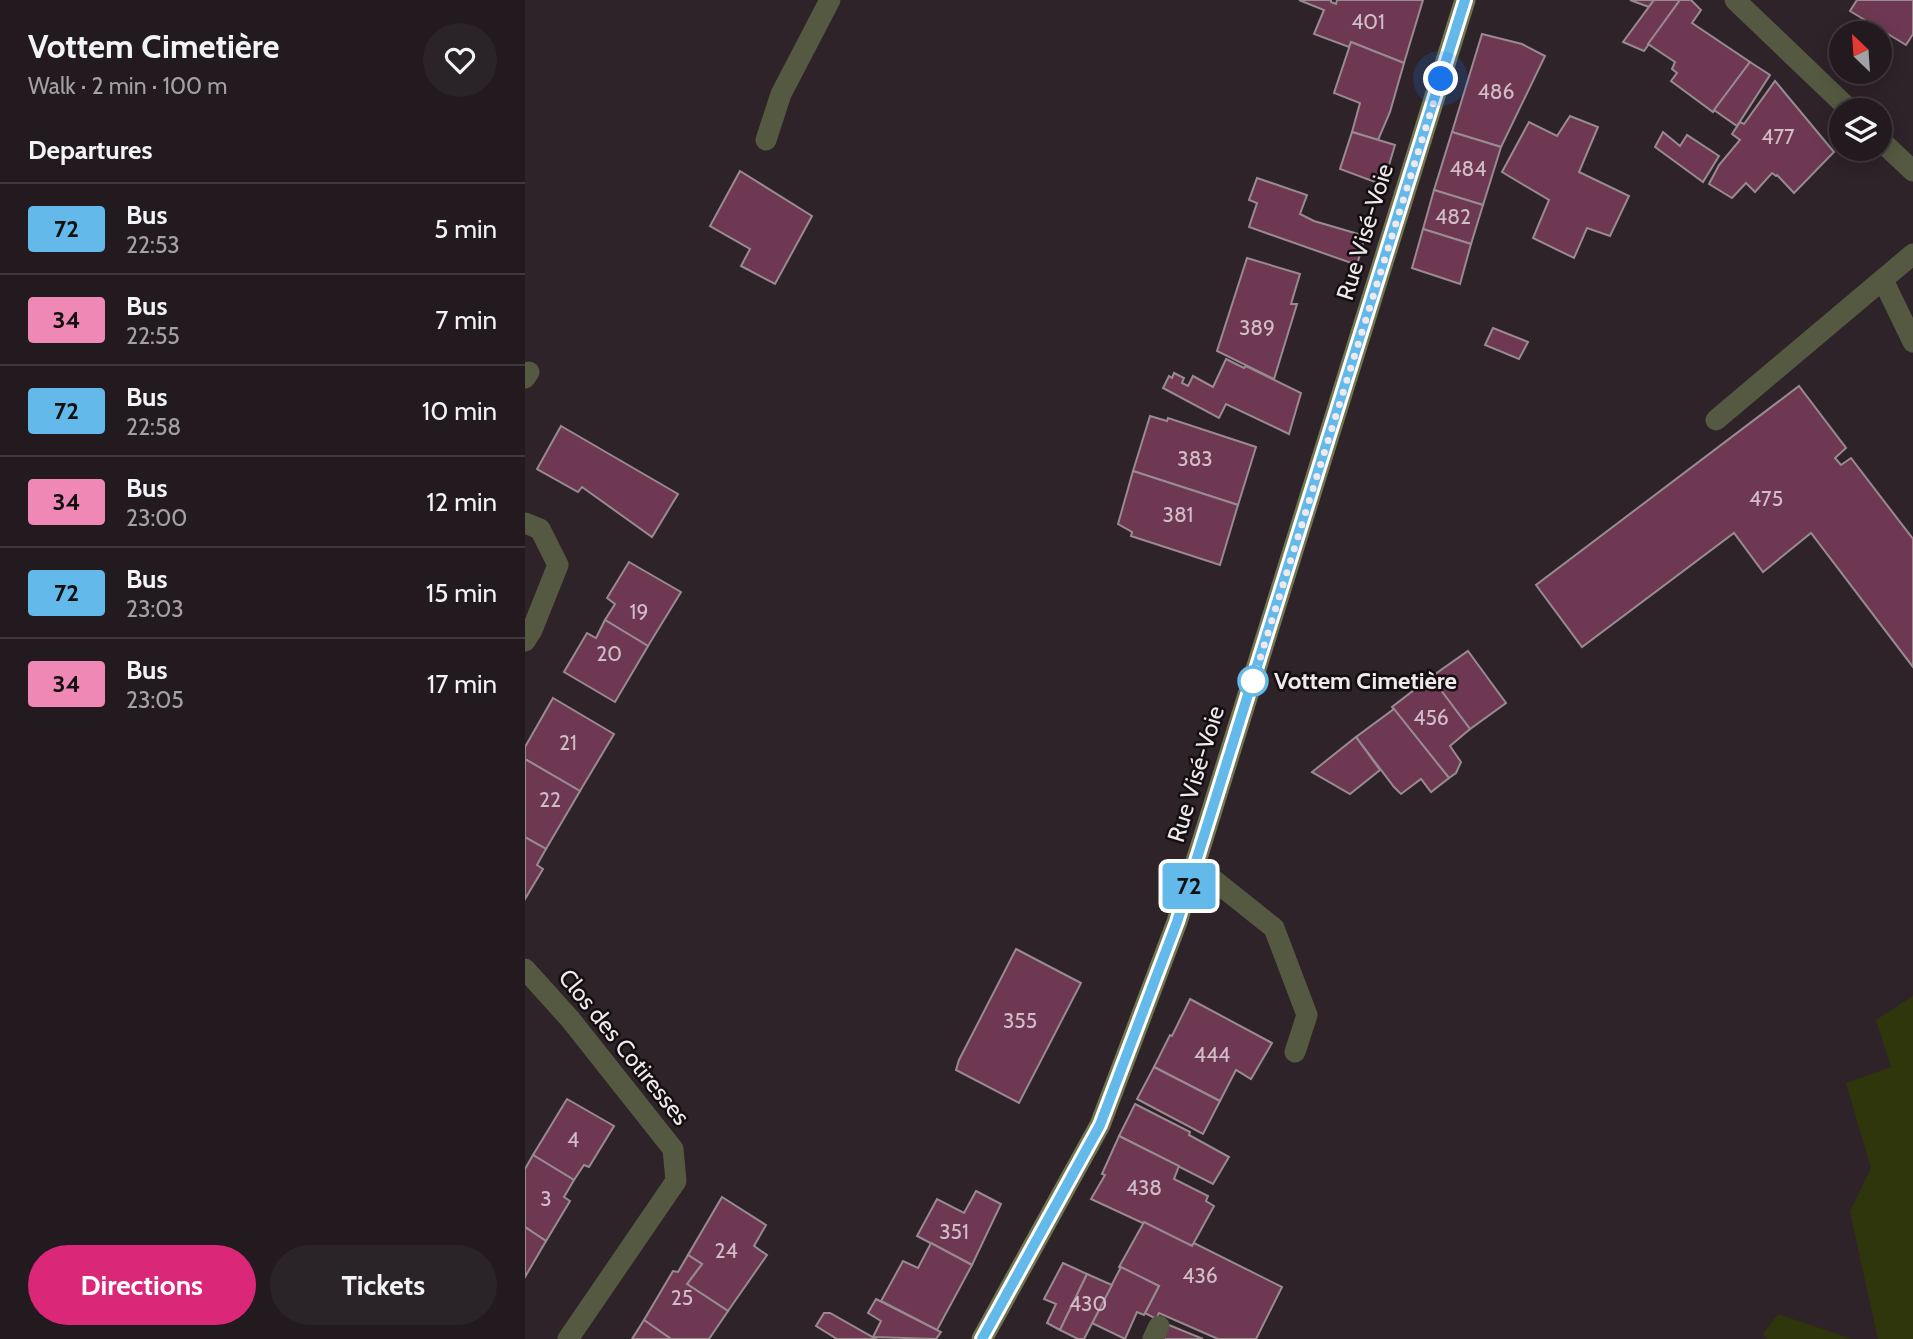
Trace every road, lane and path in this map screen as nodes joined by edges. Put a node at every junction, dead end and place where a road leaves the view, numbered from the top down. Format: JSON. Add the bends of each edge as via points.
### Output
{"nodes":[{"id":1,"x":830,"y":0,"type":"edge"},
{"id":2,"x":1465,"y":0,"type":"edge"},
{"id":3,"x":1735,"y":0,"type":"edge"},
{"id":4,"x":1837,"y":98,"type":"edge"},
{"id":5,"x":766,"y":140,"type":"dead end"},
{"id":6,"x":1892,"y":151,"type":"edge"},
{"id":7,"x":1913,"y":171,"type":"edge"},
{"id":8,"x":1913,"y":254,"type":"edge"},
{"id":9,"x":1883,"y":280,"type":"junction"},
{"id":10,"x":1913,"y":342,"type":"edge"},
{"id":11,"x":1716,"y":420,"type":"dead end"},
{"id":12,"x":525,"y":523,"type":"edge"},
{"id":13,"x":525,"y":641,"type":"edge"},
{"id":14,"x":1195,"y":865,"type":"junction"},
{"id":15,"x":525,"y":969,"type":"edge"},
{"id":16,"x":1295,"y":1052,"type":"dead end"},
{"id":17,"x":568,"y":1339,"type":"edge"},
{"id":18,"x":982,"y":1339,"type":"edge"}],
"edges":[{"from":1,"to":5,"type":"street","via":[[781,94]]},
{"from":2,"to":14,"type":"street","name":"Rue Visé-Voie"},
{"from":3,"to":4,"type":"street"},
{"from":6,"to":7,"type":"street"},
{"from":8,"to":9,"type":"street"},
{"from":9,"to":10,"type":"street"},
{"from":9,"to":11,"type":"street"},
{"from":12,"to":13,"type":"street","via":[[540,529],[558,565]]},
{"from":14,"to":16,"type":"street","via":[[1274,928],[1307,1015]]},
{"from":14,"to":18,"type":"street","name":"Rue Visé-Voie","via":[[1100,1125]]},
{"from":15,"to":17,"type":"street","name":"Clos des Cotiresses","via":[[673,1149],[676,1181]]}]}
